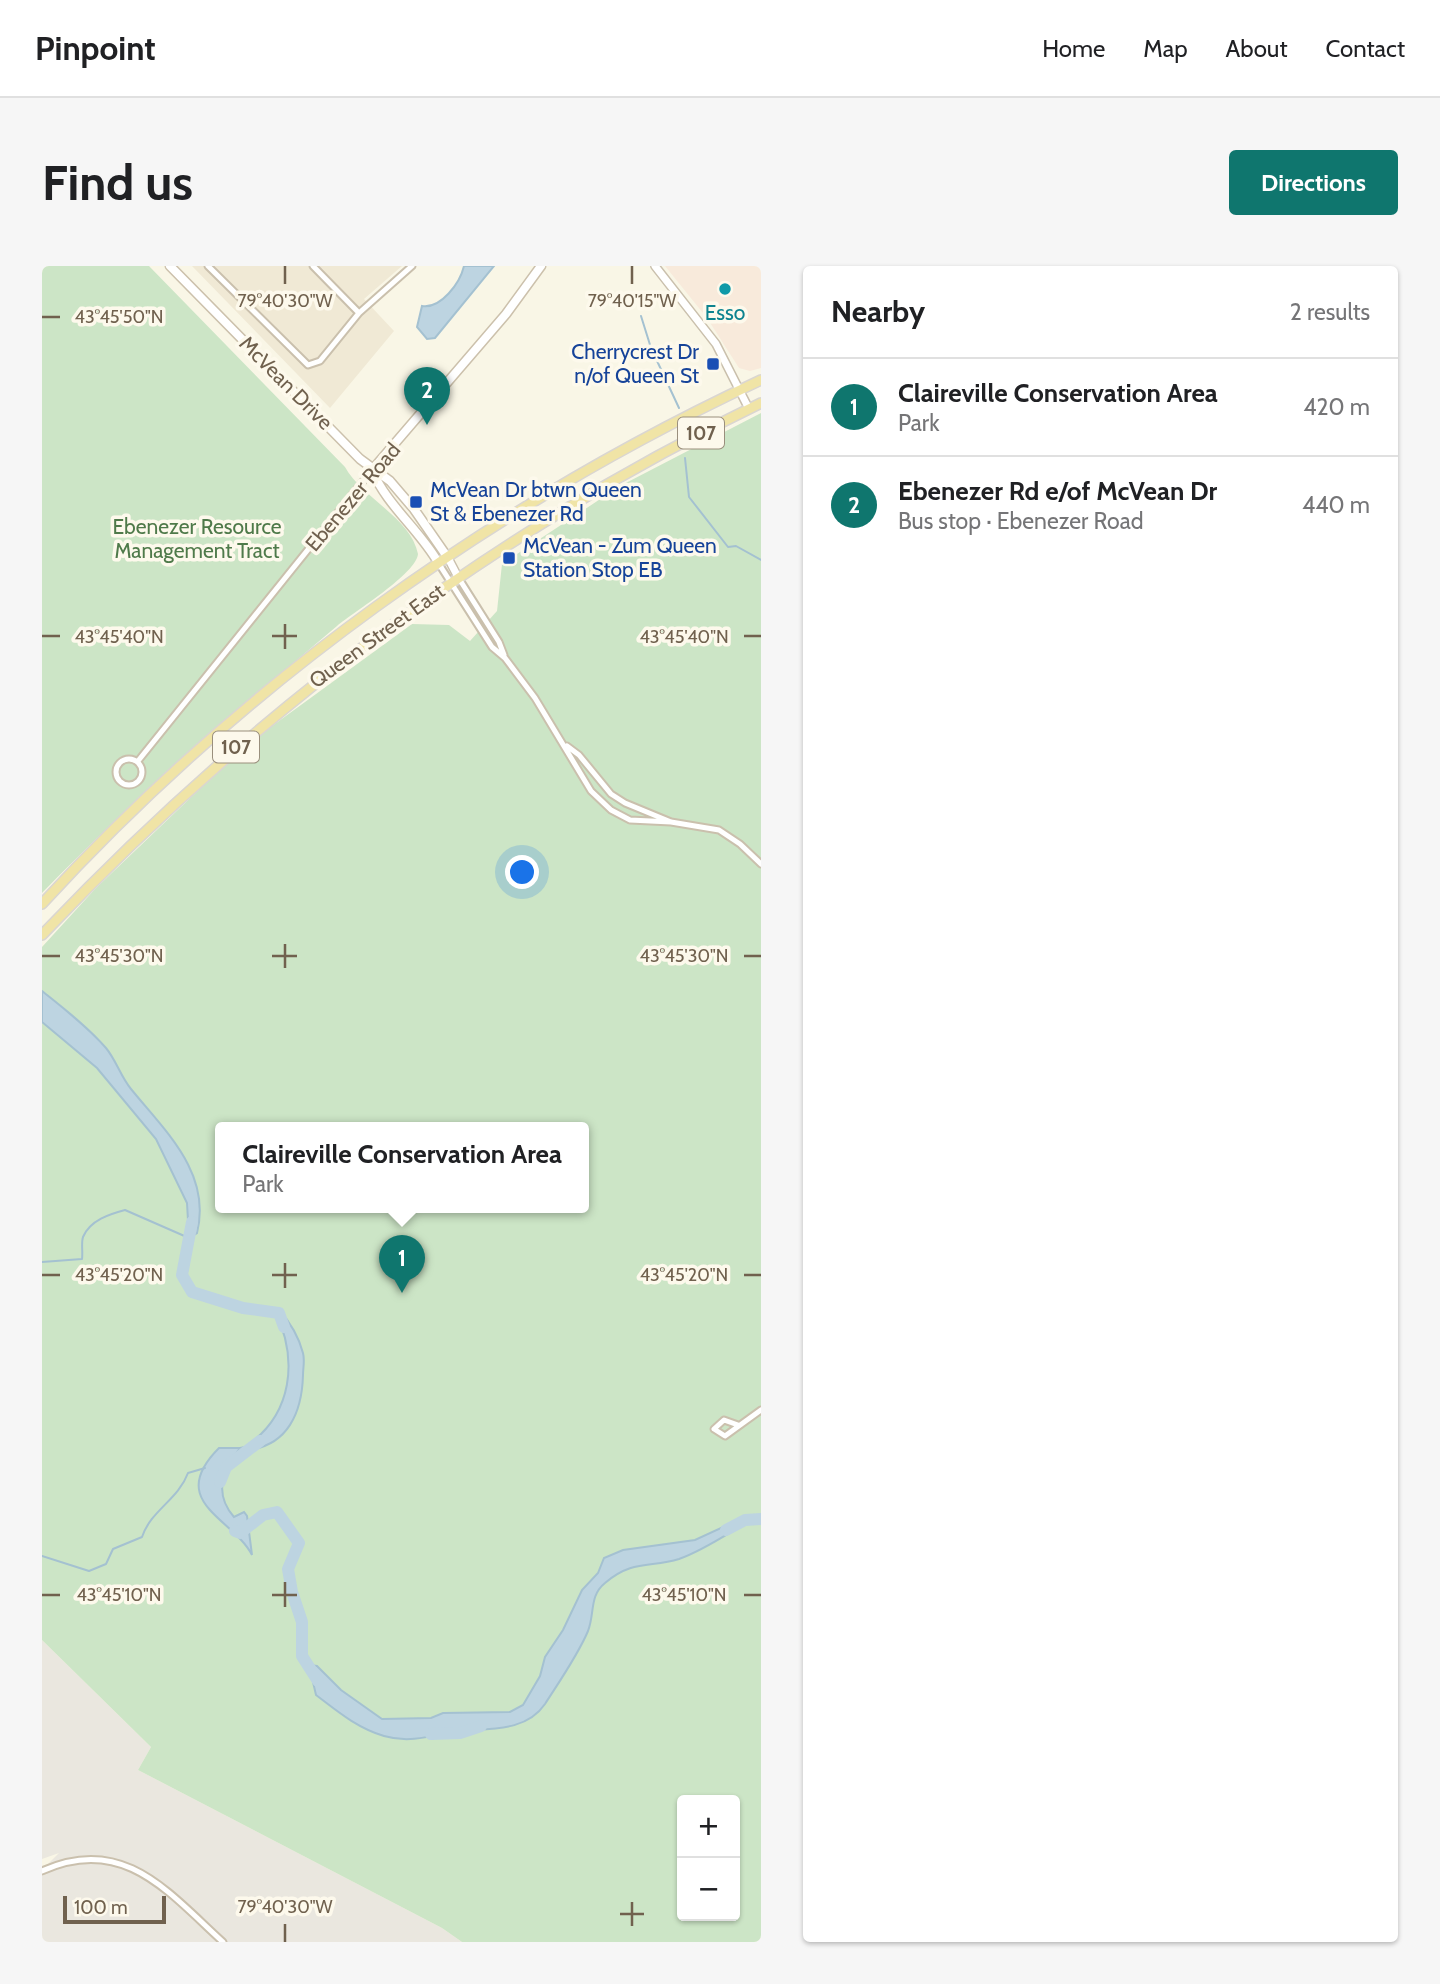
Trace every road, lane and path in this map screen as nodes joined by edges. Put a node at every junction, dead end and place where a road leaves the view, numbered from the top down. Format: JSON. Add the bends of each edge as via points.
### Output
{"nodes":[{"id":1,"x":170,"y":266,"type":"edge"},
{"id":2,"x":208,"y":266,"type":"edge"},
{"id":3,"x":313,"y":266,"type":"edge"},
{"id":4,"x":412,"y":266,"type":"edge"},
{"id":5,"x":541,"y":266,"type":"edge"},
{"id":6,"x":655,"y":266,"type":"edge"},
{"id":7,"x":359,"y":313,"type":"junction"},
{"id":8,"x":761,"y":380,"type":"edge"},
{"id":9,"x":740,"y":390,"type":"junction"},
{"id":10,"x":761,"y":403,"type":"edge"},
{"id":11,"x":749,"y":409,"type":"junction"},
{"id":12,"x":372,"y":470,"type":"junction"},
{"id":13,"x":443,"y":561,"type":"junction"},
{"id":14,"x":454,"y":580,"type":"junction"},
{"id":15,"x":565,"y":744,"type":"junction"},
{"id":16,"x":138,"y":761,"type":"junction"},
{"id":17,"x":671,"y":822,"type":"junction"},
{"id":18,"x":761,"y":864,"type":"edge"},
{"id":19,"x":42,"y":904,"type":"edge"},
{"id":20,"x":42,"y":935,"type":"edge"},
{"id":21,"x":761,"y":1410,"type":"edge"},
{"id":22,"x":738,"y":1425,"type":"dead end"},
{"id":23,"x":42,"y":1871,"type":"edge"},
{"id":24,"x":223,"y":1942,"type":"edge"}],
"edges":[{"from":1,"to":12,"type":"main road","name":"McVean Drive"},
{"from":2,"to":7,"type":"street","via":[[308,365],[320,361]]},
{"from":3,"to":7,"type":"street"},
{"from":4,"to":7,"type":"street"},
{"from":5,"to":12,"type":"main road","name":"Ebenezer Road","via":[[506,314]]},
{"from":6,"to":9,"type":"street","via":[[706,329]]},
{"from":8,"to":9,"type":"main road","number":"107"},
{"from":9,"to":11,"type":"street"},
{"from":9,"to":13,"type":"main road","name":"Queen Street East","number":"107","via":[[609,458]]},
{"from":10,"to":11,"type":"main road","name":"Queen Street East","number":"107"},
{"from":11,"to":14,"type":"main road","name":"Queen Street East","number":"107","via":[[605,485]]},
{"from":12,"to":13,"type":"main road","name":"McVean Drive","via":[[380,491]]},
{"from":12,"to":13,"type":"main road","name":"McVean Drive","via":[[390,481],[414,509]]},
{"from":12,"to":16,"type":"street","name":"Ebenezer Road"},
{"from":13,"to":14,"type":"street","name":"McVean Drive"},
{"from":13,"to":19,"type":"main road","name":"Queen Street East","number":"107","via":[[321,650],[221,732],[148,797]]},
{"from":14,"to":15,"type":"street","via":[[492,647],[505,658]]},
{"from":14,"to":20,"type":"main road","name":"Queen Street East","number":"107","via":[[338,664],[221,760]]},
{"from":15,"to":17,"type":"street","via":[[611,794]]},
{"from":15,"to":17,"type":"street","via":[[571,763],[611,810],[644,823]]},
{"from":16,"to":16,"type":"street","name":"Ebenezer Road","via":[[121,761],[116,774],[121,782],[133,785],[140,780],[143,772]]},
{"from":17,"to":18,"type":"street","via":[[719,831]]},
{"from":21,"to":22,"type":"street"},
{"from":23,"to":24,"type":"street","via":[[58,1863],[89,1859],[129,1866],[148,1875]]}]}
